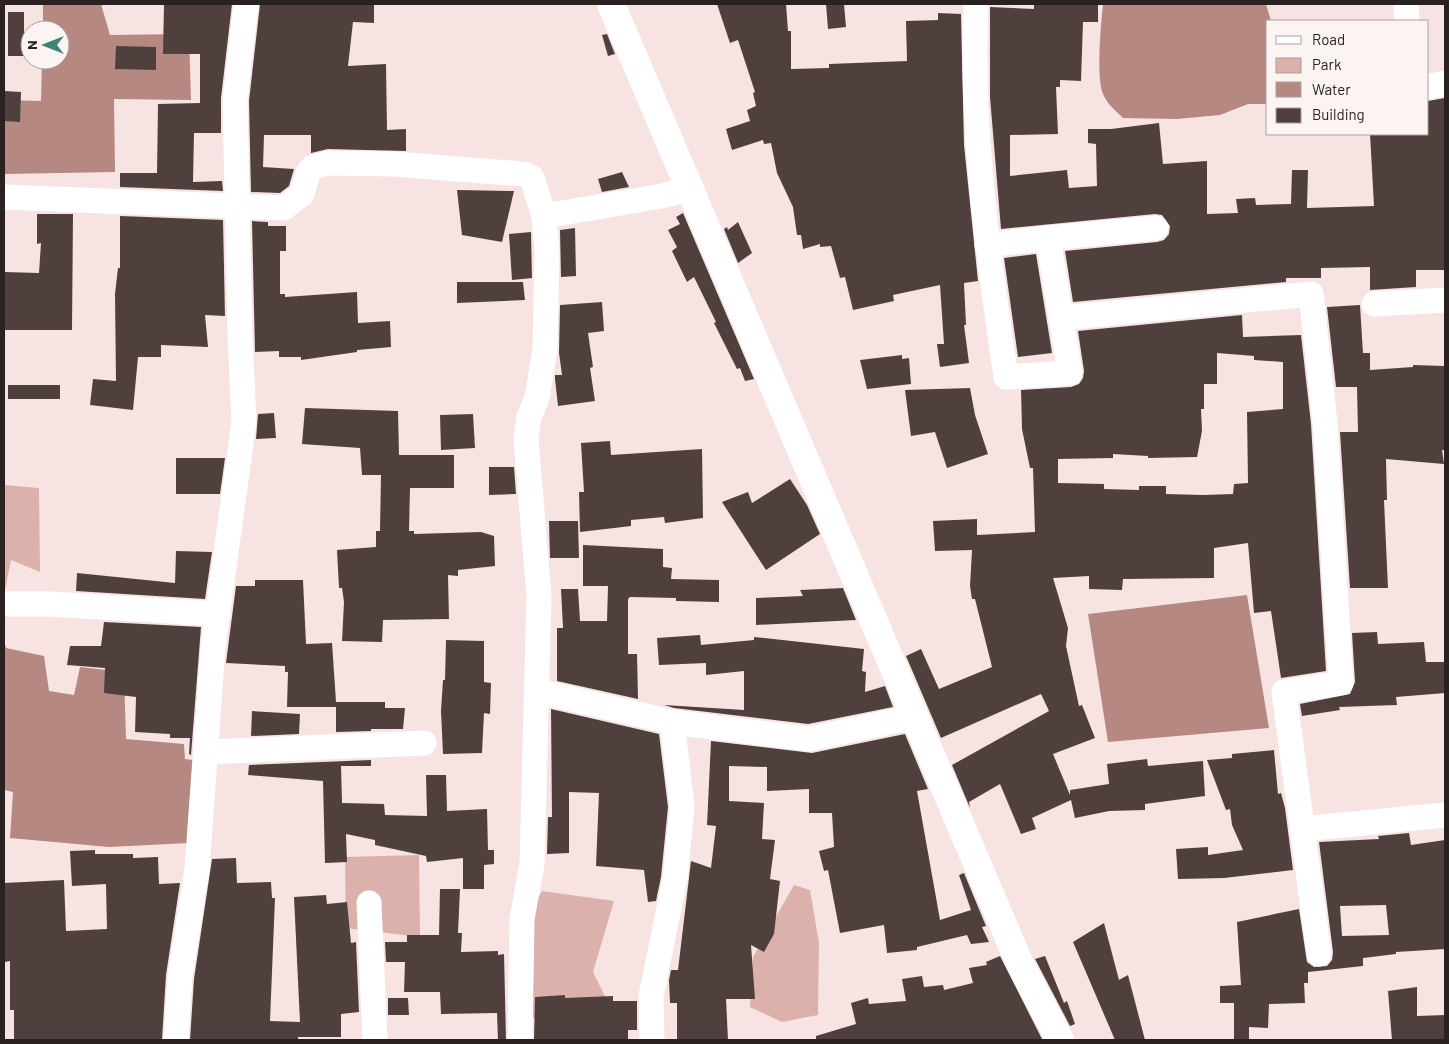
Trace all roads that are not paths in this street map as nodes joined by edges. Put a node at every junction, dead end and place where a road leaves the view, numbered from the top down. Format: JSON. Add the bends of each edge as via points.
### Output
{"nodes":[{"id":1,"x":246,"y":4,"type":"edge"},
{"id":2,"x":611,"y":4,"type":"edge"},
{"id":3,"x":976,"y":4,"type":"edge"},
{"id":4,"x":1406,"y":4,"type":"edge"},
{"id":5,"x":1407,"y":20,"type":"edge"},
{"id":6,"x":1445,"y":83,"type":"edge"},
{"id":7,"x":1429,"y":86,"type":"edge"},
{"id":8,"x":689,"y":188,"type":"junction"},
{"id":9,"x":4,"y":197,"type":"edge"},
{"id":10,"x":239,"y":205,"type":"junction"},
{"id":11,"x":544,"y":216,"type":"junction"},
{"id":12,"x":1156,"y":228,"type":"dead end"},
{"id":13,"x":1048,"y":238,"type":"junction"},
{"id":14,"x":986,"y":245,"type":"junction"},
{"id":15,"x":1445,"y":300,"type":"edge"},
{"id":16,"x":1374,"y":304,"type":"dead end"},
{"id":17,"x":1061,"y":318,"type":"junction"},
{"id":18,"x":4,"y":604,"type":"edge"},
{"id":19,"x":218,"y":614,"type":"junction"},
{"id":20,"x":537,"y":691,"type":"junction"},
{"id":21,"x":914,"y":718,"type":"junction"},
{"id":22,"x":672,"y":722,"type":"junction"},
{"id":23,"x":424,"y":743,"type":"dead end"},
{"id":24,"x":207,"y":752,"type":"junction"},
{"id":25,"x":1445,"y":814,"type":"edge"},
{"id":26,"x":1302,"y":829,"type":"junction"},
{"id":27,"x":369,"y":902,"type":"dead end"},
{"id":28,"x":1319,"y":954,"type":"dead end"},
{"id":29,"x":176,"y":1040,"type":"edge"},
{"id":30,"x":375,"y":1040,"type":"edge"},
{"id":31,"x":520,"y":1040,"type":"edge"},
{"id":32,"x":652,"y":1040,"type":"edge"},
{"id":33,"x":1060,"y":1040,"type":"edge"}],
"edges":[{"from":1,"to":10,"type":"street","via":[[235,100]]},
{"from":2,"to":8,"type":"main road"},
{"from":3,"to":14,"type":"street","via":[[973,63]]},
{"from":4,"to":5,"type":"street"},
{"from":6,"to":7,"type":"street"},
{"from":8,"to":11,"type":"street","via":[[662,196]]},
{"from":8,"to":21,"type":"main road"},
{"from":9,"to":10,"type":"street"},
{"from":10,"to":11,"type":"street","via":[[284,208],[302,194],[313,167],[328,163],[394,164],[524,174],[532,178]]},
{"from":10,"to":19,"type":"street","via":[[244,422]]},
{"from":11,"to":20,"type":"street","via":[[547,252],[545,349],[538,398],[529,417],[526,439],[539,596]]},
{"from":12,"to":13,"type":"street"},
{"from":13,"to":14,"type":"street"},
{"from":13,"to":17,"type":"street"},
{"from":14,"to":17,"type":"street","via":[[1006,377],[1070,373]]},
{"from":15,"to":16,"type":"street"},
{"from":17,"to":26,"type":"street","via":[[1311,294],[1325,423],[1341,683],[1284,692]]},
{"from":18,"to":19,"type":"street"},
{"from":19,"to":24,"type":"street"},
{"from":20,"to":22,"type":"street"},
{"from":20,"to":31,"type":"street","via":[[532,864],[522,919]]},
{"from":21,"to":22,"type":"street","via":[[809,739]]},
{"from":21,"to":33,"type":"main road","via":[[1019,962]]},
{"from":22,"to":32,"type":"street","via":[[682,807],[675,879],[651,996]]},
{"from":23,"to":24,"type":"street"},
{"from":24,"to":29,"type":"street","via":[[197,869],[180,977]]},
{"from":25,"to":26,"type":"street"},
{"from":26,"to":28,"type":"street"},
{"from":27,"to":30,"type":"street"}]}
